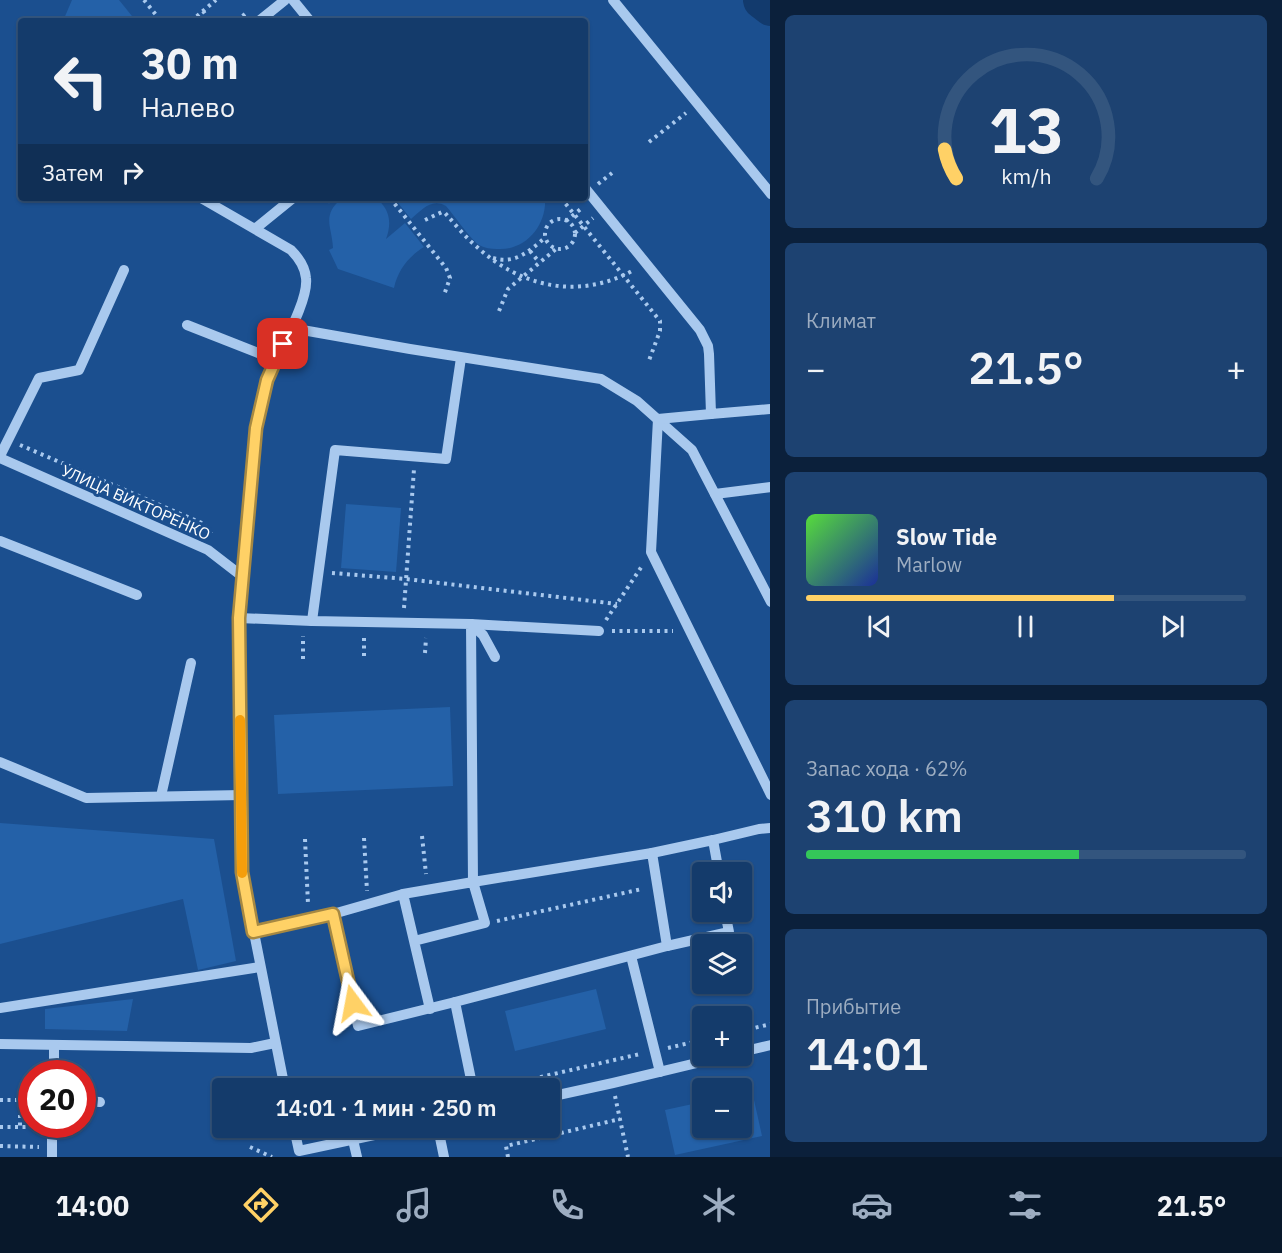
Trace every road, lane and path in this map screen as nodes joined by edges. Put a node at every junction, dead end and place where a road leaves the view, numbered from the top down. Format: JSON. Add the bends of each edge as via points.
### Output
{"nodes":[{"id":1,"x":144,"y":0,"type":"edge"},
{"id":2,"x":216,"y":0,"type":"edge"},
{"id":3,"x":285,"y":0,"type":"edge"},
{"id":4,"x":293,"y":0,"type":"edge"},
{"id":5,"x":613,"y":0,"type":"edge"},
{"id":6,"x":202,"y":11,"type":"junction"},
{"id":7,"x":159,"y":18,"type":"edge"},
{"id":8,"x":194,"y":18,"type":"edge"},
{"id":9,"x":208,"y":18,"type":"edge"},
{"id":10,"x":263,"y":18,"type":"edge"},
{"id":11,"x":308,"y":18,"type":"edge"},
{"id":12,"x":697,"y":104,"type":"junction"},
{"id":13,"x":650,"y":142,"type":"dead end"},
{"id":14,"x":588,"y":192,"type":"edge"},
{"id":15,"x":770,"y":193,"type":"edge"},
{"id":16,"x":206,"y":201,"type":"edge"},
{"id":17,"x":289,"y":201,"type":"edge"},
{"id":18,"x":392,"y":201,"type":"edge"},
{"id":19,"x":563,"y":201,"type":"edge"},
{"id":20,"x":603,"y":210,"type":"junction"},
{"id":21,"x":425,"y":220,"type":"dead end"},
{"id":22,"x":584,"y":226,"type":"junction"},
{"id":23,"x":255,"y":228,"type":"junction"},
{"id":24,"x":575,"y":233,"type":"junction"},
{"id":25,"x":546,"y":237,"type":"junction"},
{"id":26,"x":556,"y":249,"type":"junction"},
{"id":27,"x":530,"y":250,"type":"junction"},
{"id":28,"x":487,"y":256,"type":"junction"},
{"id":29,"x":539,"y":262,"type":"junction"},
{"id":30,"x":645,"y":262,"type":"junction"},
{"id":31,"x":124,"y":270,"type":"dead end"},
{"id":32,"x":624,"y":275,"type":"junction"},
{"id":33,"x":522,"y":277,"type":"junction"},
{"id":34,"x":444,"y":295,"type":"dead end"},
{"id":35,"x":499,"y":311,"type":"dead end"},
{"id":36,"x":187,"y":325,"type":"dead end"},
{"id":37,"x":291,"y":328,"type":"junction"},
{"id":38,"x":461,"y":358,"type":"junction"},
{"id":39,"x":276,"y":360,"type":"junction"},
{"id":40,"x":648,"y":363,"type":"dead end"},
{"id":41,"x":770,"y":409,"type":"edge"},
{"id":42,"x":711,"y":414,"type":"junction"},
{"id":43,"x":658,"y":419,"type":"junction"},
{"id":44,"x":8,"y":440,"type":"junction"},
{"id":45,"x":415,"y":456,"type":"junction"},
{"id":46,"x":0,"y":457,"type":"edge"},
{"id":47,"x":770,"y":487,"type":"edge"},
{"id":48,"x":715,"y":494,"type":"junction"},
{"id":49,"x":0,"y":541,"type":"edge"},
{"id":50,"x":217,"y":542,"type":"dead end"},
{"id":51,"x":651,"y":552,"type":"junction"},
{"id":52,"x":319,"y":572,"type":"junction"},
{"id":53,"x":243,"y":577,"type":"junction"},
{"id":54,"x":406,"y":579,"type":"junction"},
{"id":55,"x":136,"y":596,"type":"dead end"},
{"id":56,"x":770,"y":600,"type":"edge"},
{"id":57,"x":617,"y":604,"type":"junction"},
{"id":58,"x":239,"y":618,"type":"junction"},
{"id":59,"x":308,"y":621,"type":"junction"},
{"id":60,"x":403,"y":623,"type":"junction"},
{"id":61,"x":471,"y":624,"type":"junction"},
{"id":62,"x":599,"y":631,"type":"junction"},
{"id":63,"x":690,"y":631,"type":"junction"},
{"id":64,"x":495,"y":657,"type":"dead end"},
{"id":65,"x":303,"y":659,"type":"dead end"},
{"id":66,"x":191,"y":663,"type":"dead end"},
{"id":67,"x":0,"y":762,"type":"edge"},
{"id":68,"x":770,"y":793,"type":"edge"},
{"id":69,"x":242,"y":795,"type":"junction"},
{"id":70,"x":162,"y":796,"type":"junction"},
{"id":71,"x":770,"y":828,"type":"edge"},
{"id":72,"x":422,"y":836,"type":"dead end"},
{"id":73,"x":364,"y":838,"type":"dead end"},
{"id":74,"x":305,"y":839,"type":"dead end"},
{"id":75,"x":713,"y":840,"type":"junction"},
{"id":76,"x":652,"y":853,"type":"junction"},
{"id":77,"x":717,"y":862,"type":"edge"},
{"id":78,"x":473,"y":882,"type":"junction"},
{"id":79,"x":658,"y":886,"type":"junction"},
{"id":80,"x":427,"y":890,"type":"junction"},
{"id":81,"x":403,"y":894,"type":"junction"},
{"id":82,"x":368,"y":904,"type":"junction"},
{"id":83,"x":333,"y":914,"type":"junction"},
{"id":84,"x":309,"y":919,"type":"junction"},
{"id":85,"x":727,"y":922,"type":"edge"},
{"id":86,"x":485,"y":923,"type":"junction"},
{"id":87,"x":253,"y":932,"type":"junction"},
{"id":88,"x":414,"y":941,"type":"junction"},
{"id":89,"x":667,"y":946,"type":"junction"},
{"id":90,"x":632,"y":956,"type":"junction"},
{"id":91,"x":261,"y":967,"type":"junction"},
{"id":92,"x":455,"y":1002,"type":"junction"},
{"id":93,"x":0,"y":1008,"type":"edge"},
{"id":94,"x":430,"y":1009,"type":"junction"},
{"id":95,"x":770,"y":1024,"type":"edge"},
{"id":96,"x":752,"y":1028,"type":"edge"},
{"id":97,"x":692,"y":1042,"type":"edge"},
{"id":98,"x":275,"y":1043,"type":"junction"},
{"id":99,"x":0,"y":1044,"type":"edge"},
{"id":100,"x":54,"y":1045,"type":"junction"},
{"id":101,"x":770,"y":1045,"type":"edge"},
{"id":102,"x":752,"y":1049,"type":"edge"},
{"id":103,"x":655,"y":1051,"type":"junction"},
{"id":104,"x":54,"y":1060,"type":"edge"},
{"id":105,"x":692,"y":1064,"type":"edge"},
{"id":106,"x":660,"y":1072,"type":"junction"},
{"id":107,"x":283,"y":1078,"type":"edge"},
{"id":108,"x":471,"y":1078,"type":"edge"},
{"id":109,"x":537,"y":1078,"type":"edge"},
{"id":110,"x":613,"y":1083,"type":"junction"},
{"id":111,"x":560,"y":1095,"type":"edge"},
{"id":112,"x":0,"y":1100,"type":"edge"},
{"id":113,"x":18,"y":1100,"type":"edge"},
{"id":114,"x":96,"y":1102,"type":"edge"},
{"id":115,"x":100,"y":1102,"type":"dead end"},
{"id":116,"x":620,"y":1119,"type":"junction"},
{"id":117,"x":0,"y":1126,"type":"edge"},
{"id":118,"x":18,"y":1127,"type":"edge"},
{"id":119,"x":295,"y":1138,"type":"edge"},
{"id":120,"x":362,"y":1138,"type":"edge"},
{"id":121,"x":440,"y":1138,"type":"edge"},
{"id":122,"x":353,"y":1140,"type":"junction"},
{"id":123,"x":0,"y":1146,"type":"edge"},
{"id":124,"x":250,"y":1147,"type":"dead end"},
{"id":125,"x":52,"y":1152,"type":"edge"},
{"id":126,"x":296,"y":1154,"type":"edge"},
{"id":127,"x":272,"y":1157,"type":"edge"},
{"id":128,"x":357,"y":1157,"type":"edge"},
{"id":129,"x":444,"y":1157,"type":"edge"},
{"id":130,"x":508,"y":1157,"type":"edge"},
{"id":131,"x":628,"y":1157,"type":"edge"}],
"edges":[{"from":1,"to":7,"type":"path"},
{"from":2,"to":6,"type":"path"},
{"from":3,"to":10,"type":"street"},
{"from":4,"to":11,"type":"street"},
{"from":5,"to":12,"type":"street"},
{"from":6,"to":8,"type":"path"},
{"from":6,"to":9,"type":"path"},
{"from":12,"to":13,"type":"path"},
{"from":12,"to":15,"type":"street"},
{"from":14,"to":20,"type":"street"},
{"from":16,"to":23,"type":"street"},
{"from":17,"to":23,"type":"street"},
{"from":18,"to":34,"type":"path","via":[[446,268],[450,278]]},
{"from":19,"to":22,"type":"path"},
{"from":20,"to":22,"type":"path"},
{"from":20,"to":30,"type":"street"},
{"from":21,"to":28,"type":"path","via":[[445,213]]},
{"from":22,"to":24,"type":"path"},
{"from":22,"to":32,"type":"path"},
{"from":23,"to":37,"type":"street","via":[[291,250],[304,268],[304,298]]},
{"from":24,"to":25,"type":"path","via":[[571,224],[561,219],[551,223]]},
{"from":24,"to":26,"type":"path","via":[[567,247]]},
{"from":25,"to":26,"type":"path"},
{"from":25,"to":27,"type":"path"},
{"from":26,"to":29,"type":"path"},
{"from":27,"to":28,"type":"path","via":[[506,261]]},
{"from":27,"to":29,"type":"path"},
{"from":28,"to":33,"type":"path"},
{"from":29,"to":33,"type":"path"},
{"from":30,"to":32,"type":"path"},
{"from":30,"to":42,"type":"street","via":[[705,338]]},
{"from":31,"to":44,"type":"street","via":[[79,370],[39,378]]},
{"from":32,"to":33,"type":"path","via":[[569,287]]},
{"from":32,"to":40,"type":"path","via":[[660,321]]},
{"from":33,"to":35,"type":"path","via":[[508,289]]},
{"from":36,"to":39,"type":"street"},
{"from":37,"to":38,"type":"street"},
{"from":37,"to":39,"type":"street"},
{"from":38,"to":43,"type":"street","via":[[601,380]]},
{"from":38,"to":45,"type":"street","via":[[446,459]]},
{"from":39,"to":53,"type":"street","via":[[256,428]]},
{"from":41,"to":42,"type":"street"},
{"from":42,"to":43,"type":"street"},
{"from":43,"to":48,"type":"street","via":[[692,450]]},
{"from":43,"to":51,"type":"street"},
{"from":44,"to":46,"type":"street"},
{"from":44,"to":50,"type":"path","via":[[204,524]]},
{"from":45,"to":52,"type":"street","via":[[335,450]]},
{"from":45,"to":54,"type":"path"},
{"from":46,"to":53,"type":"street","name":"УЛИЦА ВИКТОРЕНКО","via":[[208,550]]},
{"from":47,"to":48,"type":"street"},
{"from":48,"to":56,"type":"street"},
{"from":49,"to":55,"type":"street"},
{"from":51,"to":57,"type":"path"},
{"from":51,"to":63,"type":"street"},
{"from":52,"to":54,"type":"path"},
{"from":52,"to":59,"type":"street"},
{"from":53,"to":58,"type":"street"},
{"from":54,"to":57,"type":"path"},
{"from":54,"to":60,"type":"path"},
{"from":57,"to":62,"type":"path"},
{"from":58,"to":59,"type":"street"},
{"from":58,"to":69,"type":"street"},
{"from":59,"to":60,"type":"street"},
{"from":59,"to":65,"type":"path"},
{"from":60,"to":61,"type":"street"},
{"from":61,"to":62,"type":"street"},
{"from":61,"to":64,"type":"street","via":[[483,635]]},
{"from":61,"to":78,"type":"street"},
{"from":62,"to":63,"type":"path"},
{"from":63,"to":68,"type":"street"},
{"from":66,"to":70,"type":"street"},
{"from":67,"to":70,"type":"street","via":[[86,798]]},
{"from":69,"to":70,"type":"street"},
{"from":69,"to":87,"type":"street","via":[[242,872]]},
{"from":71,"to":75,"type":"street"},
{"from":72,"to":80,"type":"path"},
{"from":73,"to":82,"type":"path"},
{"from":74,"to":84,"type":"path"},
{"from":75,"to":76,"type":"street"},
{"from":75,"to":77,"type":"street"},
{"from":76,"to":78,"type":"street"},
{"from":76,"to":79,"type":"street"},
{"from":78,"to":80,"type":"street"},
{"from":78,"to":86,"type":"street"},
{"from":79,"to":86,"type":"path"},
{"from":79,"to":89,"type":"street"},
{"from":80,"to":81,"type":"street"},
{"from":81,"to":82,"type":"street"},
{"from":81,"to":88,"type":"street"},
{"from":82,"to":83,"type":"street"},
{"from":83,"to":84,"type":"street"},
{"from":83,"to":94,"type":"street","via":[[358,1026]]},
{"from":84,"to":87,"type":"street"},
{"from":85,"to":89,"type":"street","via":[[729,932]]},
{"from":86,"to":88,"type":"street"},
{"from":87,"to":91,"type":"street"},
{"from":88,"to":94,"type":"street"},
{"from":89,"to":90,"type":"street"},
{"from":90,"to":92,"type":"street"},
{"from":90,"to":103,"type":"street"},
{"from":91,"to":93,"type":"street"},
{"from":91,"to":98,"type":"street"},
{"from":92,"to":94,"type":"street"},
{"from":92,"to":108,"type":"street"},
{"from":95,"to":96,"type":"path"},
{"from":97,"to":103,"type":"path"},
{"from":98,"to":100,"type":"street","via":[[251,1048]]},
{"from":98,"to":107,"type":"street"},
{"from":99,"to":100,"type":"street"},
{"from":100,"to":104,"type":"street"},
{"from":101,"to":102,"type":"street"},
{"from":103,"to":106,"type":"street"},
{"from":103,"to":109,"type":"path"},
{"from":105,"to":106,"type":"street"},
{"from":106,"to":110,"type":"street"},
{"from":110,"to":111,"type":"street"},
{"from":110,"to":116,"type":"path"},
{"from":112,"to":113,"type":"path"},
{"from":114,"to":115,"type":"street"},
{"from":116,"to":130,"type":"path","via":[[506,1146]]},
{"from":116,"to":131,"type":"path"},
{"from":117,"to":118,"type":"path"},
{"from":119,"to":126,"type":"street"},
{"from":120,"to":122,"type":"street"},
{"from":121,"to":129,"type":"street"},
{"from":122,"to":126,"type":"street"},
{"from":122,"to":128,"type":"street"},
{"from":123,"to":125,"type":"path"},
{"from":124,"to":127,"type":"path"}]}
